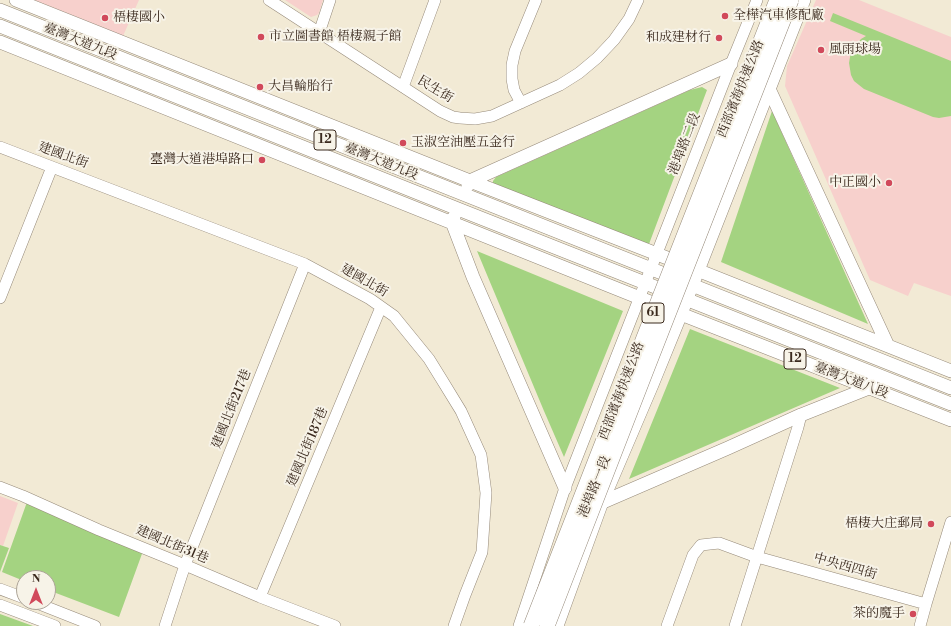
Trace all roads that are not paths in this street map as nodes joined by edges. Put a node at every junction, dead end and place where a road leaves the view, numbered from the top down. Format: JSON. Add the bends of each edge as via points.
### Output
{"nodes":[{"id":1,"x":16,"y":0,"type":"edge"},
{"id":2,"x":269,"y":0,"type":"edge"},
{"id":3,"x":330,"y":0,"type":"edge"},
{"id":4,"x":435,"y":0,"type":"edge"},
{"id":5,"x":536,"y":0,"type":"edge"},
{"id":6,"x":638,"y":0,"type":"edge"},
{"id":7,"x":757,"y":0,"type":"edge"},
{"id":8,"x":776,"y":0,"type":"edge"},
{"id":9,"x":791,"y":0,"type":"edge"},
{"id":10,"x":805,"y":0,"type":"edge"},
{"id":11,"x":0,"y":10,"type":"edge"},
{"id":12,"x":0,"y":26,"type":"edge"},
{"id":13,"x":319,"y":33,"type":"junction"},
{"id":14,"x":0,"y":42,"type":"edge"},
{"id":15,"x":731,"y":64,"type":"junction"},
{"id":16,"x":403,"y":87,"type":"junction"},
{"id":17,"x":770,"y":91,"type":"junction"},
{"id":18,"x":521,"y":103,"type":"junction"},
{"id":19,"x":0,"y":147,"type":"edge"},
{"id":20,"x":52,"y":167,"type":"junction"},
{"id":21,"x":470,"y":181,"type":"junction"},
{"id":22,"x":464,"y":195,"type":"junction"},
{"id":23,"x":458,"y":209,"type":"junction"},
{"id":24,"x":452,"y":222,"type":"junction"},
{"id":25,"x":656,"y":254,"type":"junction"},
{"id":26,"x":305,"y":264,"type":"junction"},
{"id":27,"x":651,"y":269,"type":"junction"},
{"id":28,"x":699,"y":271,"type":"junction"},
{"id":29,"x":645,"y":283,"type":"junction"},
{"id":30,"x":694,"y":285,"type":"junction"},
{"id":31,"x":0,"y":298,"type":"edge"},
{"id":32,"x":640,"y":298,"type":"junction"},
{"id":33,"x":688,"y":300,"type":"junction"},
{"id":34,"x":381,"y":306,"type":"junction"},
{"id":35,"x":682,"y":314,"type":"junction"},
{"id":36,"x":888,"y":346,"type":"junction"},
{"id":37,"x":951,"y":371,"type":"edge"},
{"id":38,"x":876,"y":374,"type":"junction"},
{"id":39,"x":869,"y":388,"type":"junction"},
{"id":40,"x":951,"y":388,"type":"edge"},
{"id":41,"x":951,"y":404,"type":"edge"},
{"id":42,"x":801,"y":415,"type":"junction"},
{"id":43,"x":951,"y":420,"type":"edge"},
{"id":44,"x":0,"y":487,"type":"edge"},
{"id":45,"x":565,"y":488,"type":"junction"},
{"id":46,"x":603,"y":502,"type":"junction"},
{"id":47,"x":951,"y":522,"type":"edge"},
{"id":48,"x":948,"y":538,"type":"edge"},
{"id":49,"x":757,"y":557,"type":"junction"},
{"id":50,"x":185,"y":565,"type":"junction"},
{"id":51,"x":0,"y":588,"type":"edge"},
{"id":52,"x":16,"y":595,"type":"edge"},
{"id":53,"x":260,"y":598,"type":"junction"},
{"id":54,"x":926,"y":604,"type":"junction"},
{"id":55,"x":0,"y":605,"type":"edge"},
{"id":56,"x":54,"y":610,"type":"edge"},
{"id":57,"x":55,"y":626,"type":"edge"},
{"id":58,"x":95,"y":626,"type":"edge"},
{"id":59,"x":165,"y":626,"type":"edge"},
{"id":60,"x":335,"y":626,"type":"edge"},
{"id":61,"x":454,"y":626,"type":"edge"},
{"id":62,"x":519,"y":626,"type":"edge"},
{"id":63,"x":531,"y":626,"type":"edge"},
{"id":64,"x":547,"y":626,"type":"edge"},
{"id":65,"x":558,"y":626,"type":"edge"},
{"id":66,"x":667,"y":626,"type":"edge"},
{"id":67,"x":735,"y":626,"type":"edge"},
{"id":68,"x":920,"y":626,"type":"edge"}],
"edges":[{"from":1,"to":21,"type":"main road","name":"臺灣大道九段","number":"12"},
{"from":2,"to":13,"type":"street","name":"民生街"},
{"from":3,"to":13,"type":"street"},
{"from":4,"to":16,"type":"street"},
{"from":5,"to":18,"type":"street","via":[[515,51],[512,65],[514,90]]},
{"from":6,"to":18,"type":"street","name":"民生街","via":[[629,20],[606,50],[589,66],[560,85]]},
{"from":7,"to":15,"type":"street","name":"港埠路二段"},
{"from":8,"to":63,"type":"highway","name":"西部濱海快速公路","number":"61","bridge":true},
{"from":9,"to":64,"type":"highway","name":"西部濱海快速公路","number":"61","bridge":true},
{"from":10,"to":17,"type":"street"},
{"from":11,"to":22,"type":"main road","name":"臺灣大道九段","number":"12"},
{"from":12,"to":23,"type":"main road","name":"臺灣大道九段","number":"12"},
{"from":13,"to":16,"type":"street","name":"民生街"},
{"from":14,"to":24,"type":"main road","number":"12"},
{"from":15,"to":21,"type":"main road"},
{"from":15,"to":25,"type":"street","name":"港埠路二段"},
{"from":16,"to":18,"type":"street","name":"民生街","via":[[440,111],[460,118],[475,120],[488,117]]},
{"from":17,"to":28,"type":"street"},
{"from":17,"to":36,"type":"main road"},
{"from":19,"to":20,"type":"street","name":"建國北街"},
{"from":20,"to":26,"type":"street","name":"建國北街"},
{"from":20,"to":31,"type":"street"},
{"from":21,"to":22,"type":"main road"},
{"from":21,"to":25,"type":"main road","name":"臺灣大道九段","number":"12"},
{"from":22,"to":23,"type":"main road"},
{"from":22,"to":27,"type":"main road","name":"臺灣大道九段","number":"12"},
{"from":23,"to":24,"type":"main road"},
{"from":23,"to":29,"type":"main road","name":"臺灣大道九段","number":"12"},
{"from":24,"to":32,"type":"main road","number":"12"},
{"from":24,"to":45,"type":"main road","via":[[473,277]]},
{"from":25,"to":27,"type":"street","name":"港埠路二段"},
{"from":25,"to":28,"type":"main road","number":"12"},
{"from":26,"to":34,"type":"street","name":"建國北街"},
{"from":26,"to":50,"type":"street","name":"建國北街217巷"},
{"from":27,"to":29,"type":"street","name":"港埠路二段"},
{"from":27,"to":30,"type":"main road","number":"12"},
{"from":28,"to":30,"type":"street","name":"港埠路一段"},
{"from":28,"to":36,"type":"main road","number":"12"},
{"from":29,"to":32,"type":"street","name":"港埠路二段"},
{"from":29,"to":33,"type":"main road","name":"臺灣大道八段","number":"12"},
{"from":30,"to":33,"type":"street","name":"港埠路一段"},
{"from":30,"to":40,"type":"main road","number":"12"},
{"from":32,"to":35,"type":"main road","name":"臺灣大道八段","number":"12"},
{"from":32,"to":45,"type":"street","name":"港埠路一段"},
{"from":33,"to":35,"type":"street","name":"港埠路一段"},
{"from":33,"to":38,"type":"main road","name":"臺灣大道八段","number":"12"},
{"from":34,"to":53,"type":"street","name":"建國北街187巷"},
{"from":34,"to":61,"type":"street","name":"建國北街","via":[[394,316],[429,359],[461,411],[481,455],[486,493],[482,552]]},
{"from":35,"to":39,"type":"main road","name":"臺灣大道八段","number":"12"},
{"from":35,"to":46,"type":"street","name":"港埠路一段"},
{"from":36,"to":37,"type":"main road","number":"12"},
{"from":38,"to":39,"type":"main road"},
{"from":38,"to":41,"type":"main road","name":"臺灣大道八段","number":"12"},
{"from":39,"to":42,"type":"main road"},
{"from":39,"to":43,"type":"main road","name":"臺灣大道八段","number":"12"},
{"from":42,"to":46,"type":"main road"},
{"from":42,"to":49,"type":"street"},
{"from":44,"to":50,"type":"street","name":"建國北街31巷"},
{"from":45,"to":62,"type":"street","name":"港埠路一段"},
{"from":46,"to":65,"type":"street","name":"港埠路一段"},
{"from":47,"to":48,"type":"street"},
{"from":48,"to":54,"type":"street"},
{"from":49,"to":54,"type":"street","name":"中央西四街"},
{"from":49,"to":66,"type":"street","name":"中央西四街","via":[[719,543],[701,545],[693,555]]},
{"from":49,"to":67,"type":"street"},
{"from":50,"to":53,"type":"street","name":"建國北街31巷"},
{"from":50,"to":59,"type":"street","name":"建國北街217巷"},
{"from":51,"to":52,"type":"street"},
{"from":53,"to":60,"type":"street","name":"建國北街31巷"},
{"from":54,"to":68,"type":"street"},
{"from":55,"to":57,"type":"street"},
{"from":56,"to":58,"type":"street"}]}
